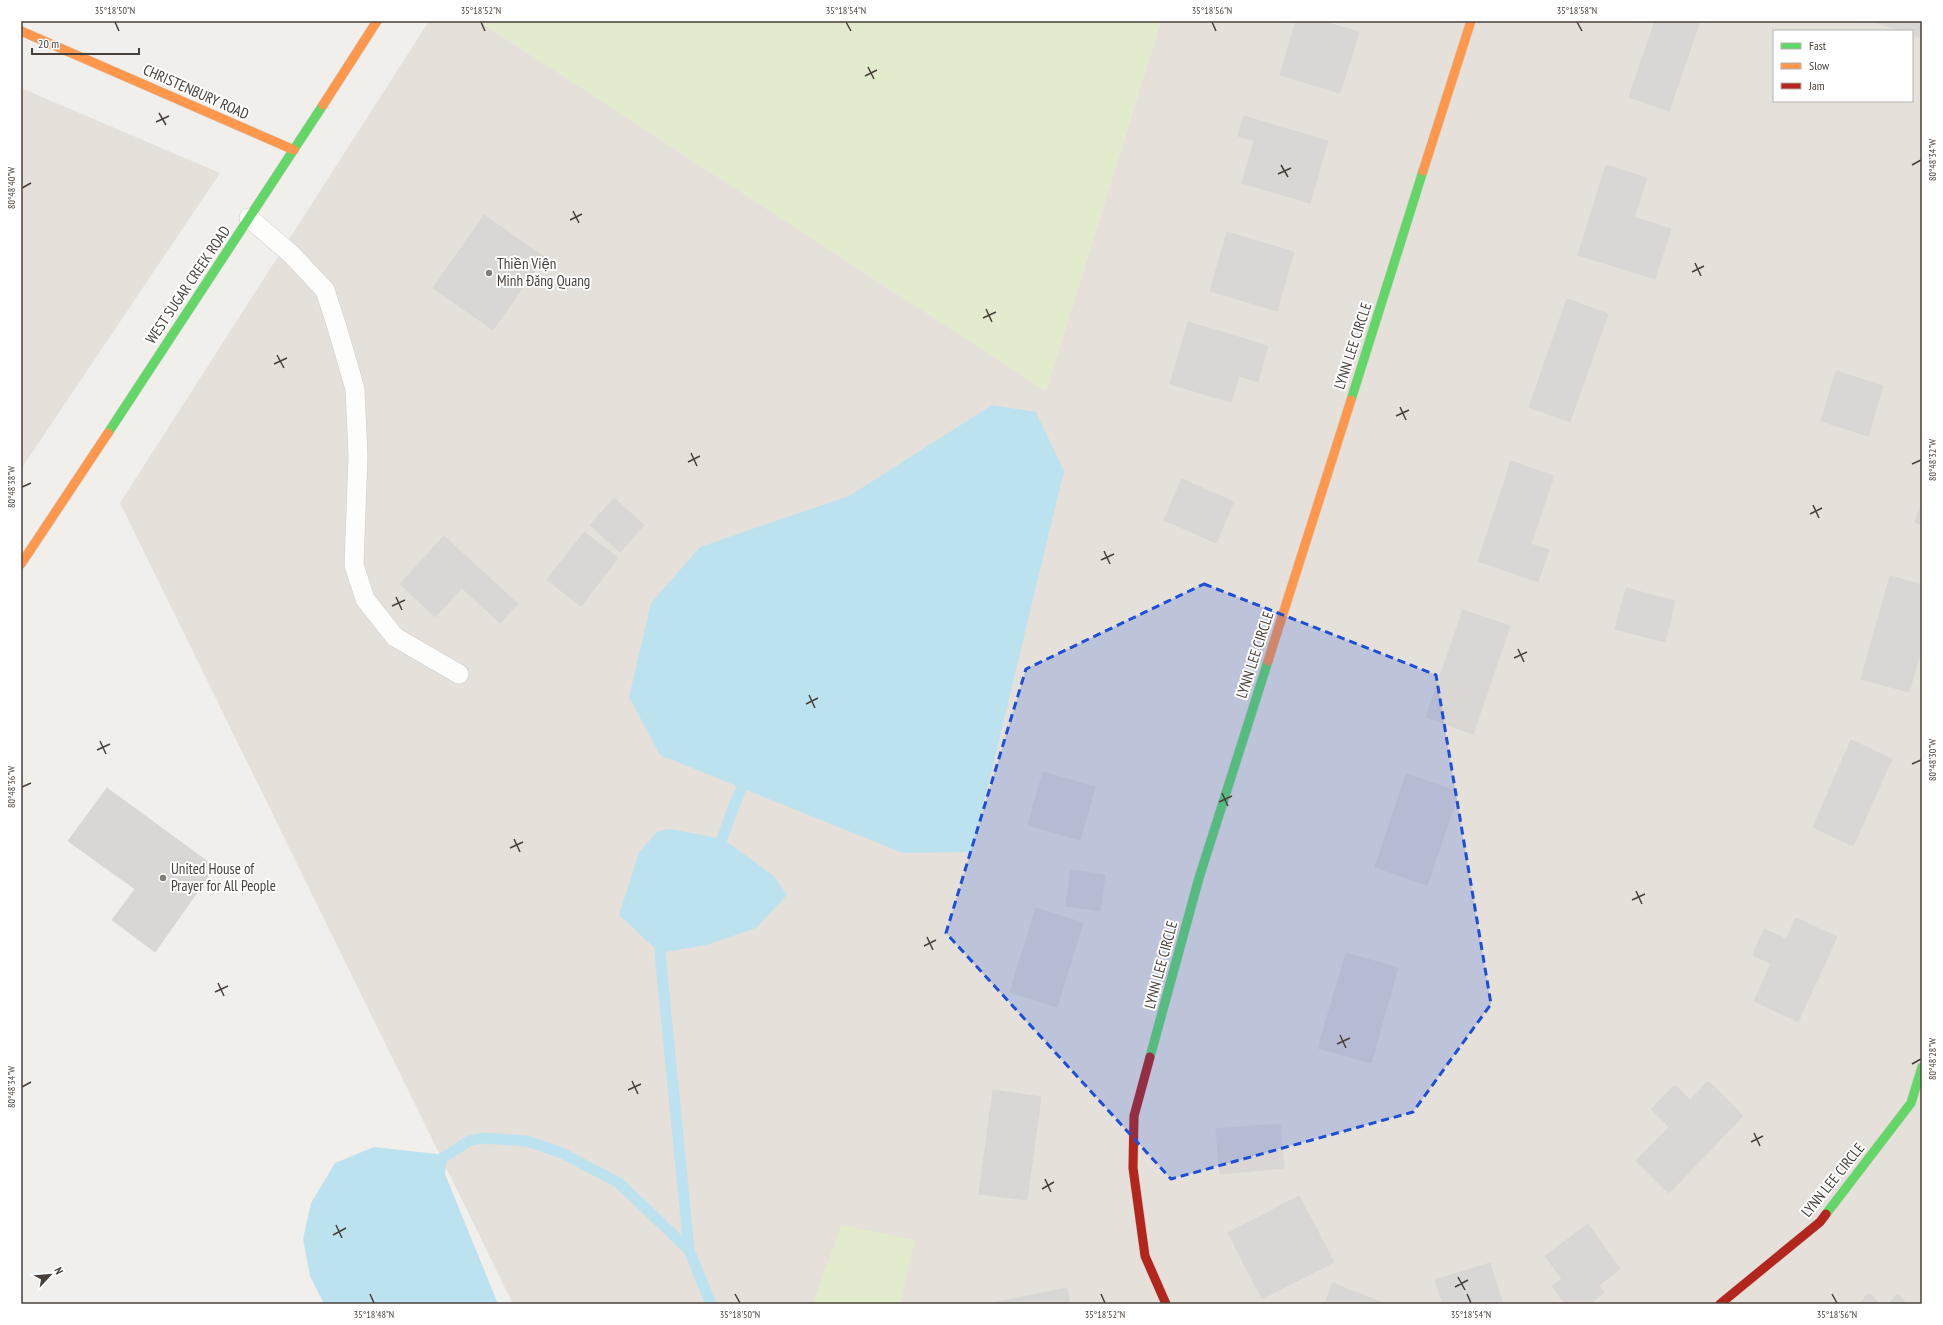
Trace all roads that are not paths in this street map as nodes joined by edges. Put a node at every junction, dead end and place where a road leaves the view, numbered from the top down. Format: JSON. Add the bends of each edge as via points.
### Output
{"nodes":[{"id":1,"x":377,"y":21,"type":"edge"},
{"id":2,"x":1471,"y":21,"type":"edge"},
{"id":3,"x":21,"y":31,"type":"edge"},
{"id":4,"x":294,"y":150,"type":"junction"},
{"id":5,"x":249,"y":218,"type":"junction"},
{"id":6,"x":21,"y":564,"type":"edge"},
{"id":7,"x":459,"y":674,"type":"dead end"},
{"id":8,"x":1922,"y":1067,"type":"edge"},
{"id":9,"x":1166,"y":1304,"type":"edge"},
{"id":10,"x":1720,"y":1304,"type":"edge"}],
"edges":[{"from":1,"to":4,"type":"street","name":"WEST SUGAR CREEK ROAD"},
{"from":2,"to":9,"type":"street","name":"LYNN LEE CIRCLE","via":[[1199,878],[1134,1116],[1133,1168],[1145,1256]]},
{"from":3,"to":4,"type":"street","name":"CHRISTENBURY ROAD"},
{"from":4,"to":5,"type":"street","name":"WEST SUGAR CREEK ROAD"},
{"from":5,"to":6,"type":"street","name":"WEST SUGAR CREEK ROAD"},
{"from":5,"to":7,"type":"lane","via":[[291,254],[325,290],[337,327],[355,389],[358,456],[354,565],[364,599],[395,637]]},
{"from":8,"to":10,"type":"street","name":"LYNN LEE CIRCLE","via":[[1910,1103],[1820,1222]]}]}
